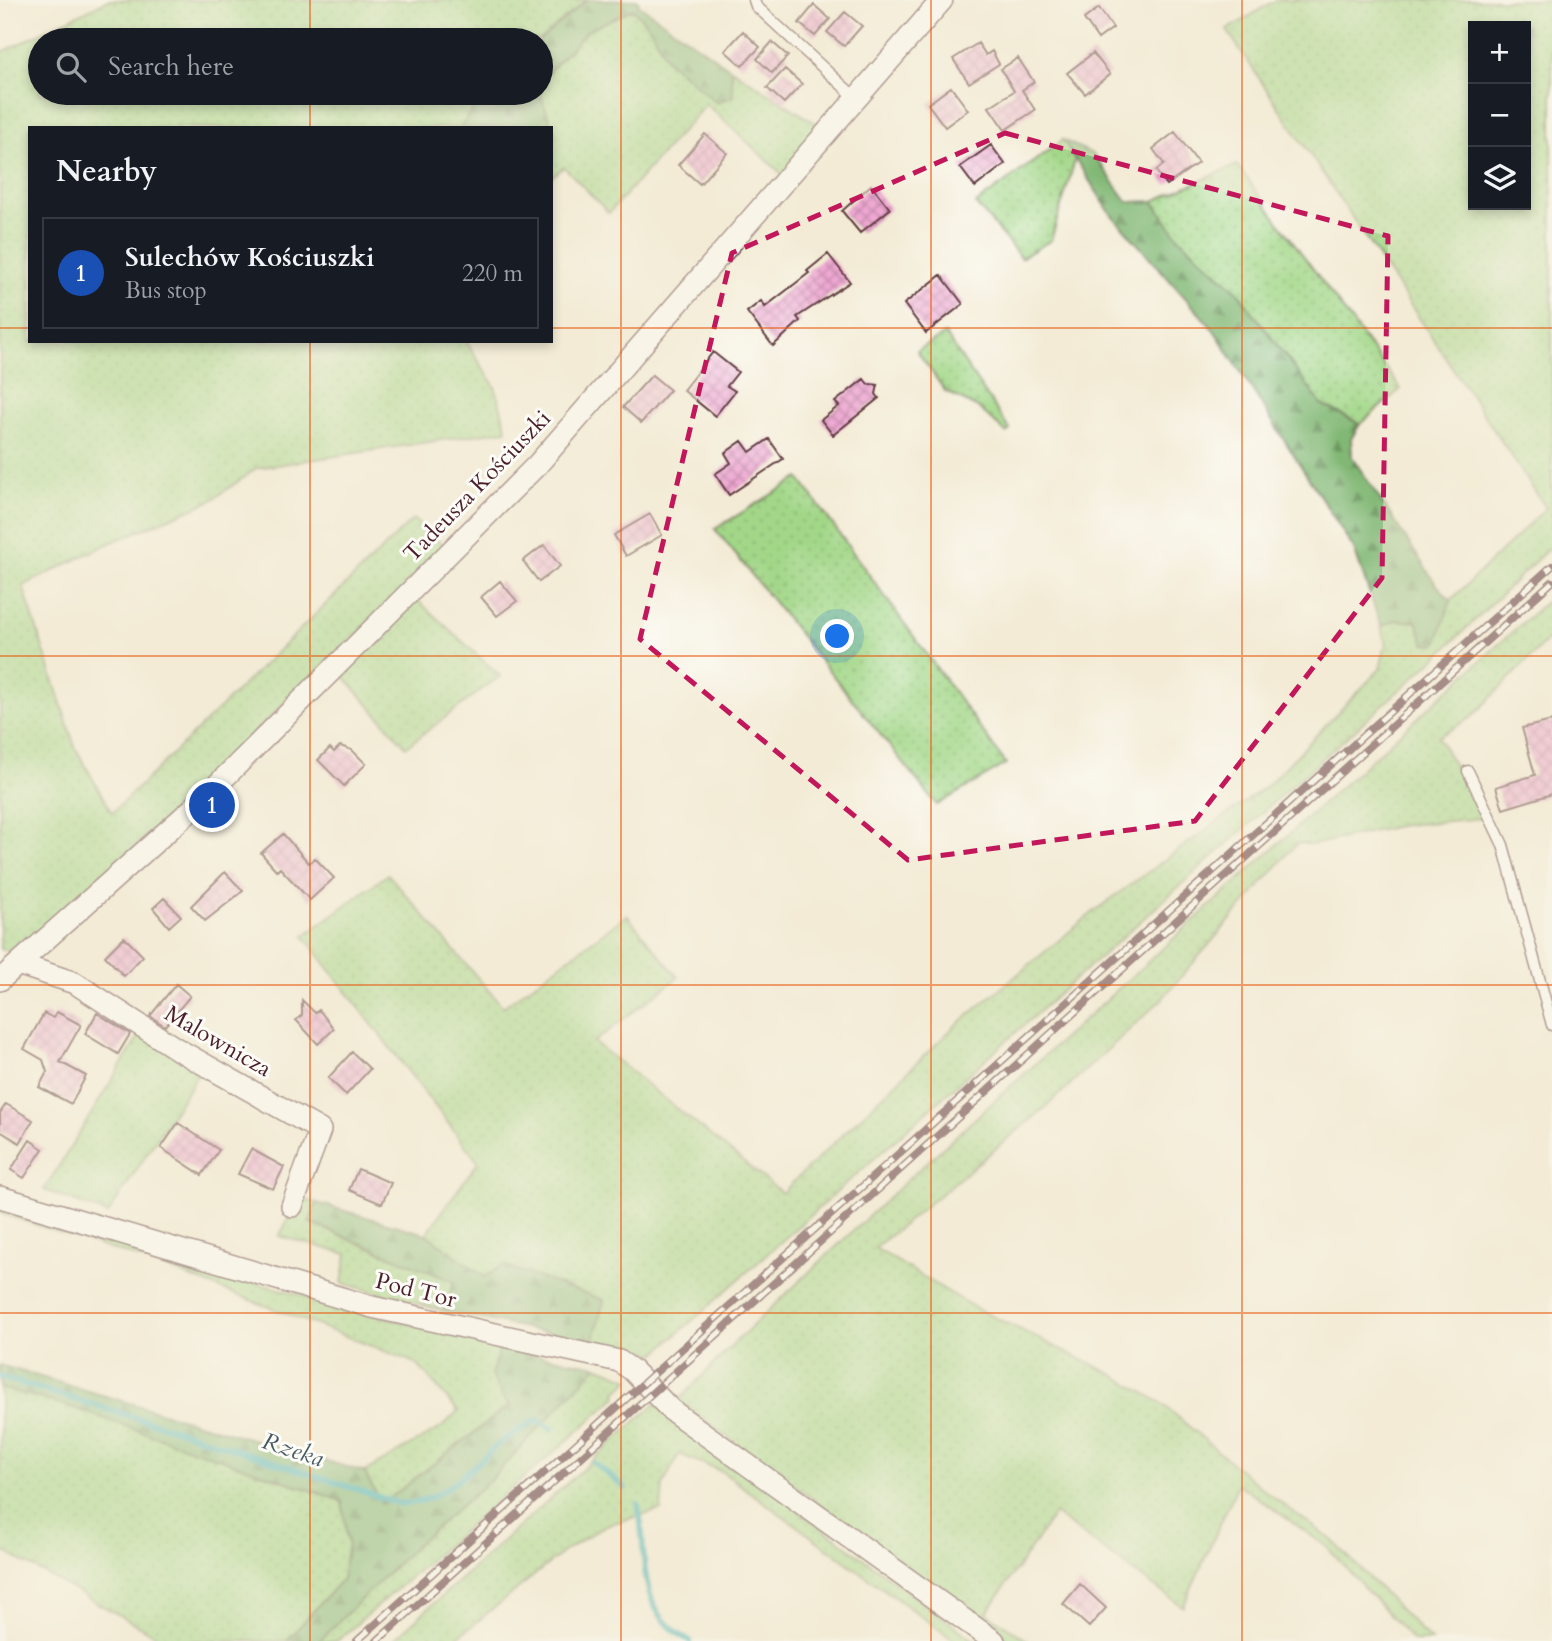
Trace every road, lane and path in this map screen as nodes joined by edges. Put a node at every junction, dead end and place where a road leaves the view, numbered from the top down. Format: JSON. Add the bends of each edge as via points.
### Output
{"nodes":[{"id":1,"x":754,"y":0,"type":"edge"},
{"id":2,"x":942,"y":0,"type":"edge"},
{"id":3,"x":856,"y":98,"type":"junction"},
{"id":4,"x":1468,"y":771,"type":"dead end"},
{"id":5,"x":8,"y":969,"type":"edge"},
{"id":6,"x":1552,"y":1025,"type":"edge"},
{"id":7,"x":0,"y":1197,"type":"edge"},
{"id":8,"x":292,"y":1206,"type":"dead end"},
{"id":9,"x":994,"y":1641,"type":"edge"}],
"edges":[{"from":1,"to":3,"type":"lane"},
{"from":2,"to":3,"type":"street","name":"Tadeusza Kościuszki"},
{"from":3,"to":5,"type":"street","name":"Tadeusza Kościuszki","via":[[538,464],[200,802]]},
{"from":4,"to":6,"type":"lane","via":[[1503,845]]},
{"from":5,"to":8,"type":"street","name":"Malownicza","via":[[75,983],[177,1049],[320,1130]]},
{"from":7,"to":9,"type":"street","name":"Pod Tor","via":[[372,1307],[619,1361],[671,1410]]}]}
